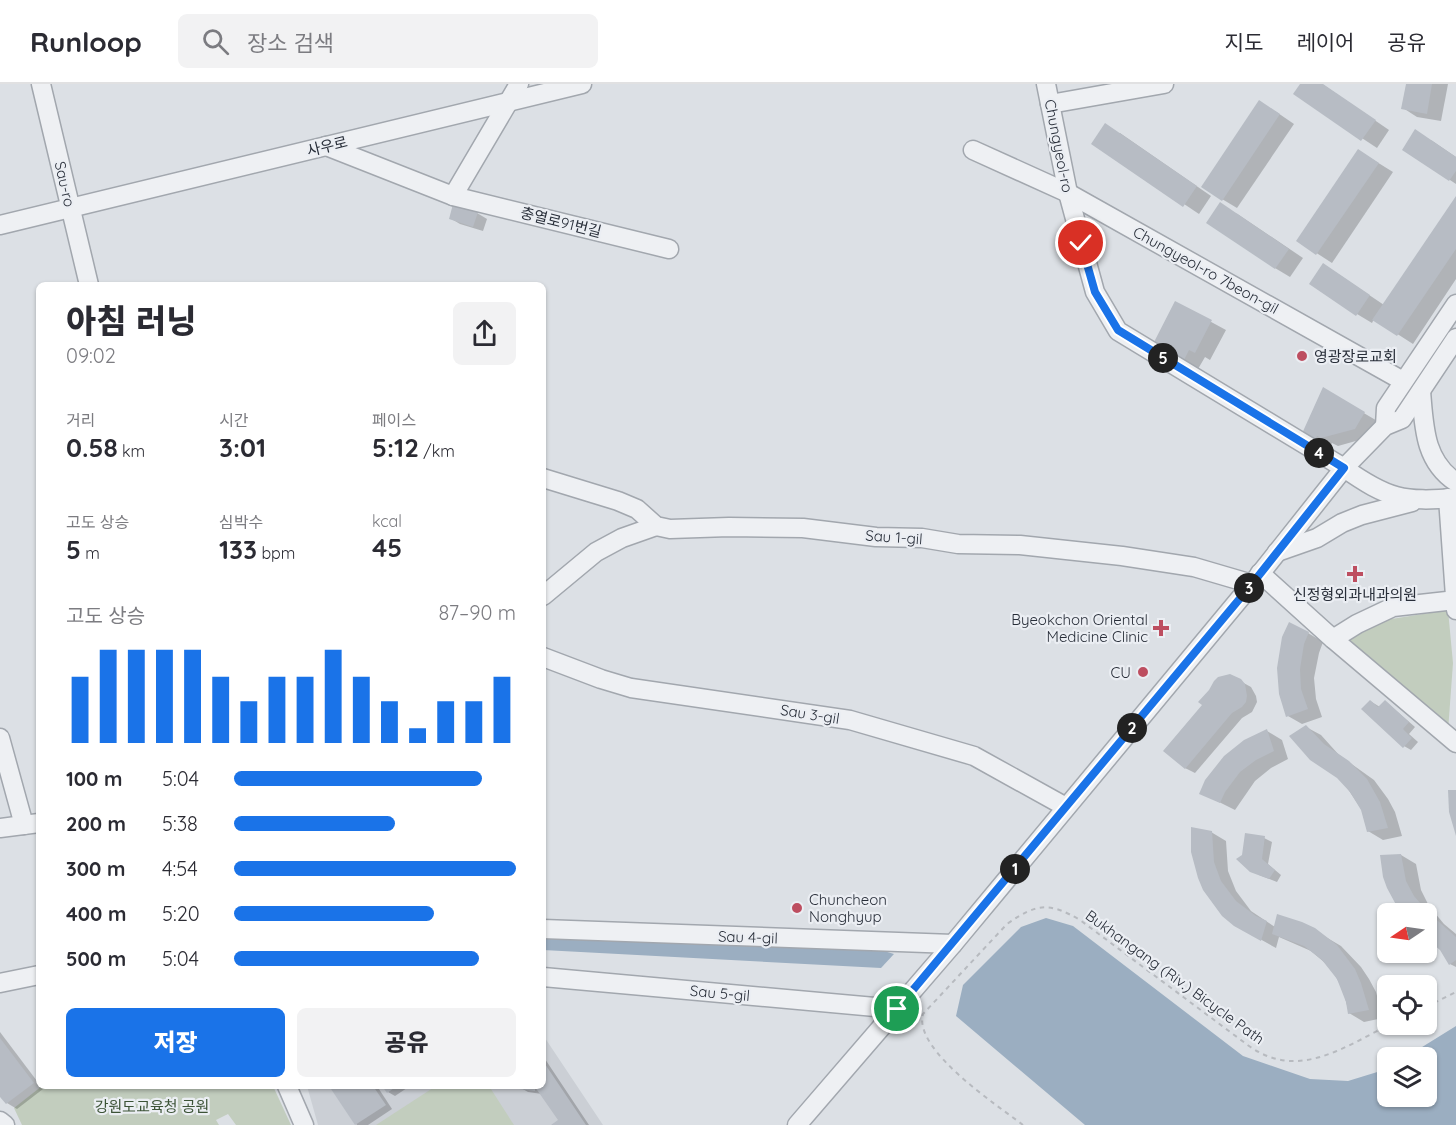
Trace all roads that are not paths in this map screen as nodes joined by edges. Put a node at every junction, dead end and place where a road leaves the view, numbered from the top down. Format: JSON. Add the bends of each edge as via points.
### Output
{"nodes":[{"id":1,"x":41,"y":84,"type":"edge"},
{"id":2,"x":519,"y":84,"type":"edge"},
{"id":3,"x":582,"y":84,"type":"edge"},
{"id":4,"x":1046,"y":84,"type":"edge"},
{"id":5,"x":1164,"y":84,"type":"edge"},
{"id":6,"x":507,"y":102,"type":"junction"},
{"id":7,"x":1050,"y":104,"type":"junction"},
{"id":8,"x":326,"y":146,"type":"junction"},
{"id":9,"x":973,"y":150,"type":"dead end"},
{"id":10,"x":1068,"y":193,"type":"junction"},
{"id":11,"x":453,"y":196,"type":"junction"},
{"id":12,"x":71,"y":208,"type":"junction"},
{"id":13,"x":0,"y":225,"type":"edge"},
{"id":14,"x":669,"y":249,"type":"dead end"},
{"id":15,"x":88,"y":282,"type":"edge"},
{"id":16,"x":1456,"y":304,"type":"edge"},
{"id":17,"x":1456,"y":338,"type":"edge"},
{"id":18,"x":1404,"y":381,"type":"junction"},
{"id":19,"x":1421,"y":391,"type":"junction"},
{"id":20,"x":1385,"y":426,"type":"junction"},
{"id":21,"x":1344,"y":468,"type":"junction"},
{"id":22,"x":546,"y":479,"type":"edge"},
{"id":23,"x":1453,"y":493,"type":"edge"},
{"id":24,"x":1419,"y":500,"type":"junction"},
{"id":25,"x":656,"y":526,"type":"junction"},
{"id":26,"x":1277,"y":552,"type":"junction"},
{"id":27,"x":1256,"y":579,"type":"junction"},
{"id":28,"x":546,"y":594,"type":"edge"},
{"id":29,"x":1456,"y":600,"type":"edge"},
{"id":30,"x":1456,"y":611,"type":"edge"},
{"id":31,"x":1333,"y":639,"type":"junction"},
{"id":32,"x":546,"y":658,"type":"edge"},
{"id":33,"x":1454,"y":735,"type":"edge"},
{"id":34,"x":0,"y":738,"type":"edge"},
{"id":35,"x":1066,"y":807,"type":"junction"},
{"id":36,"x":32,"y":824,"type":"edge"},
{"id":37,"x":0,"y":828,"type":"edge"},
{"id":38,"x":546,"y":929,"type":"edge"},
{"id":39,"x":953,"y":944,"type":"junction"},
{"id":40,"x":36,"y":976,"type":"edge"},
{"id":41,"x":546,"y":977,"type":"edge"},
{"id":42,"x":0,"y":983,"type":"edge"},
{"id":43,"x":897,"y":1009,"type":"junction"},
{"id":44,"x":288,"y":1089,"type":"edge"},
{"id":45,"x":0,"y":1121,"type":"edge"},
{"id":46,"x":5,"y":1125,"type":"edge"},
{"id":47,"x":304,"y":1125,"type":"edge"},
{"id":48,"x":797,"y":1125,"type":"edge"}],
"edges":[{"from":1,"to":12,"type":"street","name":"Sau-ro"},
{"from":2,"to":6,"type":"street"},
{"from":3,"to":6,"type":"street","name":"사우로"},
{"from":4,"to":7,"type":"street","name":"Chungyeol-ro"},
{"from":5,"to":7,"type":"street"},
{"from":6,"to":8,"type":"street","name":"사우로"},
{"from":6,"to":11,"type":"street"},
{"from":7,"to":10,"type":"street","name":"Chungyeol-ro"},
{"from":8,"to":11,"type":"street","name":"충열로91번길"},
{"from":8,"to":12,"type":"street","name":"사우로"},
{"from":9,"to":10,"type":"street","name":"Chungyeol-ro 7beon-gil"},
{"from":10,"to":18,"type":"street","name":"Chungyeol-ro 7beon-gil"},
{"from":10,"to":21,"type":"street","name":"Chungyeol-ro","via":[[1095,292],[1118,330]]},
{"from":11,"to":14,"type":"street","name":"충열로91번길"},
{"from":12,"to":13,"type":"street","name":"사우로"},
{"from":12,"to":15,"type":"street","name":"Sau-ro"},
{"from":16,"to":18,"type":"street"},
{"from":17,"to":19,"type":"street"},
{"from":18,"to":20,"type":"street","via":[[1386,408]]},
{"from":19,"to":20,"type":"street","via":[[1402,419]]},
{"from":19,"to":23,"type":"street","via":[[1426,443]]},
{"from":20,"to":21,"type":"street"},
{"from":21,"to":24,"type":"street","name":"Chungyeol-ro","via":[[1384,493]]},
{"from":21,"to":26,"type":"street"},
{"from":22,"to":25,"type":"street","via":[[638,509]]},
{"from":23,"to":24,"type":"street","name":"Chungyeol-ro"},
{"from":23,"to":29,"type":"street"},
{"from":24,"to":26,"type":"street","via":[[1362,515],[1317,538]]},
{"from":25,"to":27,"type":"street","name":"Sau 1-gil","via":[[803,528],[958,544],[1020,544],[1122,556]]},
{"from":25,"to":28,"type":"street","via":[[596,552]]},
{"from":26,"to":27,"type":"street"},
{"from":27,"to":31,"type":"street"},
{"from":27,"to":35,"type":"street"},
{"from":29,"to":30,"type":"street"},
{"from":29,"to":31,"type":"street","via":[[1393,607]]},
{"from":31,"to":33,"type":"street"},
{"from":32,"to":35,"type":"street","name":"Sau 3-gil","via":[[631,688],[850,720],[927,742],[974,756]]},
{"from":34,"to":36,"type":"street"},
{"from":35,"to":39,"type":"street"},
{"from":36,"to":37,"type":"street"},
{"from":38,"to":39,"type":"street","name":"Sau 4-gil"},
{"from":39,"to":43,"type":"street"},
{"from":40,"to":42,"type":"street"},
{"from":41,"to":43,"type":"street","name":"Sau 5-gil"},
{"from":43,"to":48,"type":"street"},
{"from":44,"to":47,"type":"street"},
{"from":45,"to":46,"type":"street"}]}
